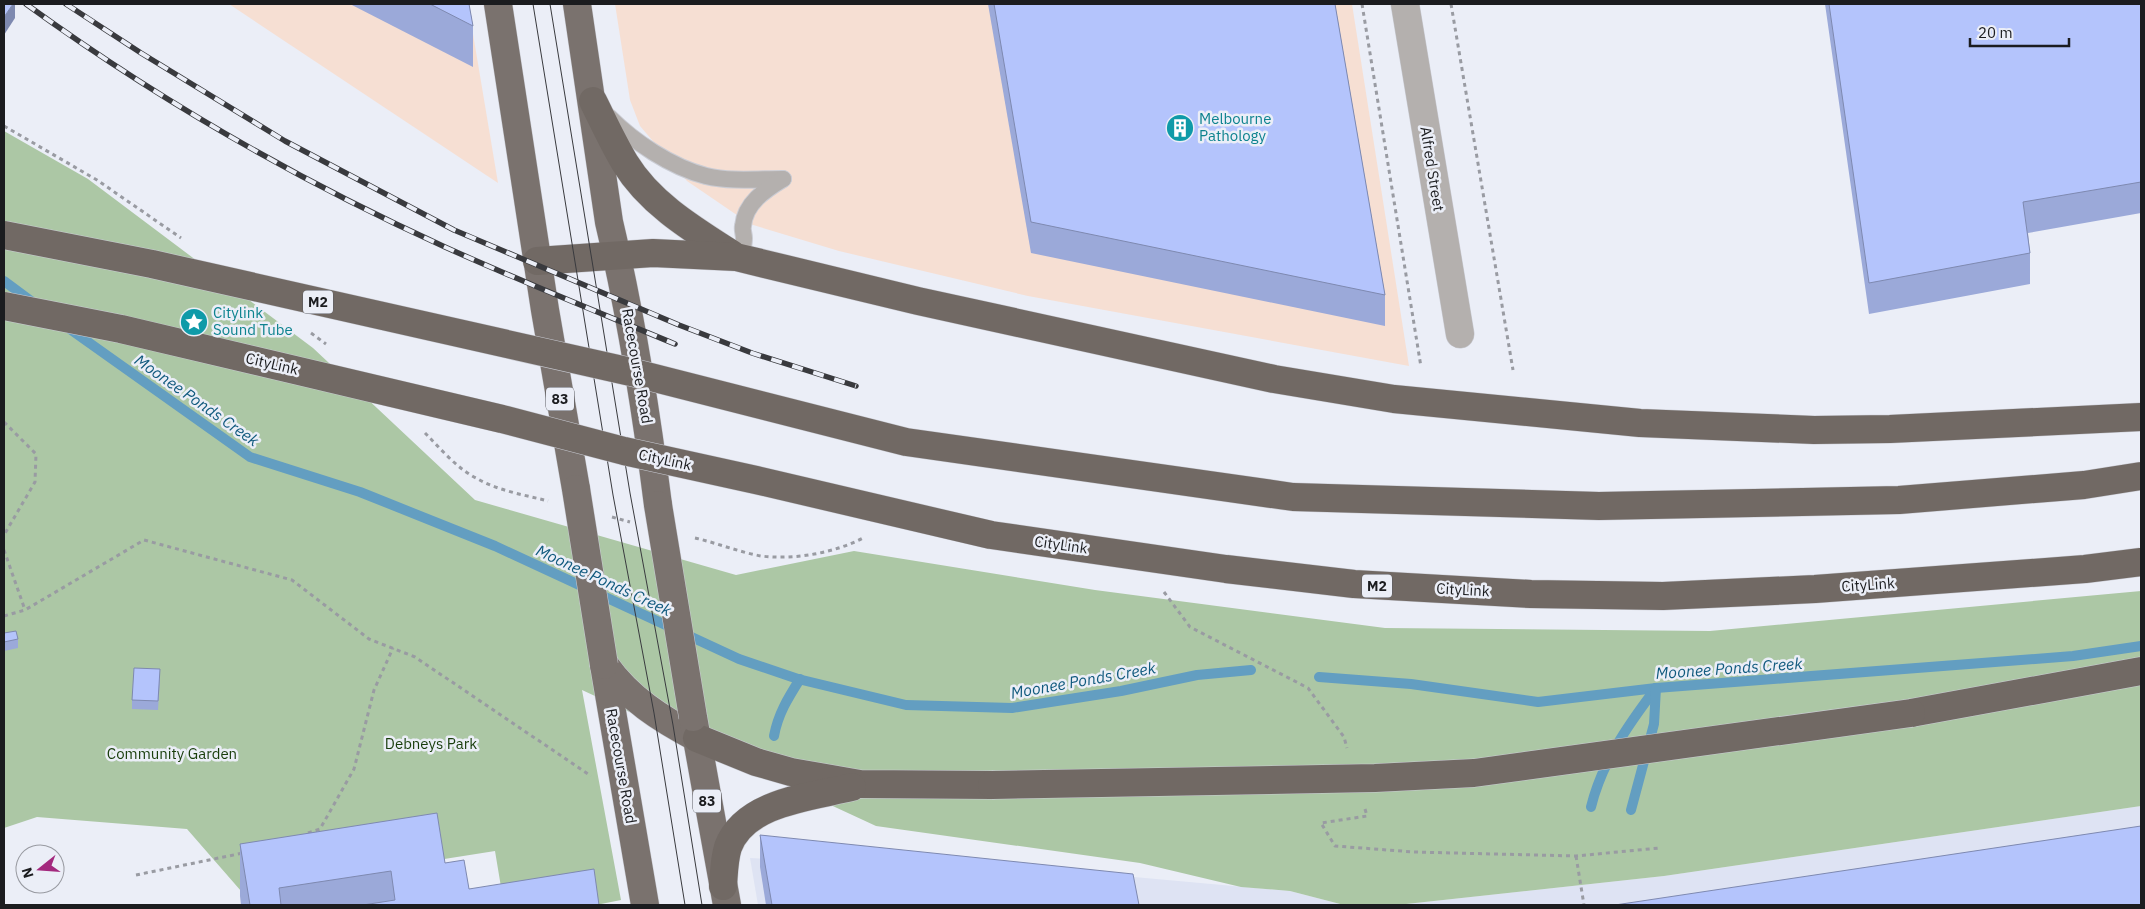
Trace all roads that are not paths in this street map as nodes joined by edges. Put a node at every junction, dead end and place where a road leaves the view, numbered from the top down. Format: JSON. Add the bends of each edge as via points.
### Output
{"nodes":[{"id":1,"x":498,"y":4,"type":"edge"},
{"id":2,"x":577,"y":4,"type":"edge"},
{"id":3,"x":1405,"y":4,"type":"edge"},
{"id":4,"x":593,"y":101,"type":"junction"},
{"id":5,"x":4,"y":235,"type":"edge"},
{"id":6,"x":617,"y":255,"type":"junction"},
{"id":7,"x":746,"y":260,"type":"junction"},
{"id":8,"x":537,"y":262,"type":"junction"},
{"id":9,"x":4,"y":306,"type":"edge"},
{"id":10,"x":1460,"y":334,"type":"dead end"},
{"id":11,"x":2141,"y":417,"type":"edge"},
{"id":12,"x":2141,"y":476,"type":"edge"},
{"id":13,"x":2141,"y":562,"type":"edge"},
{"id":14,"x":604,"y":665,"type":"junction"},
{"id":15,"x":2141,"y":671,"type":"edge"},
{"id":16,"x":695,"y":727,"type":"junction"},
{"id":17,"x":860,"y":784,"type":"junction"},
{"id":18,"x":725,"y":896,"type":"edge"},
{"id":19,"x":645,"y":905,"type":"edge"}],
"edges":[{"from":1,"to":8,"type":"highway","name":"Racecourse Road","number":"83"},
{"from":2,"to":4,"type":"highway","name":"Racecourse Road","number":"83"},
{"from":3,"to":10,"type":"street","name":"Alfred Street"},
{"from":4,"to":6,"type":"highway","name":"Racecourse Road","number":"83","via":[[609,222]]},
{"from":4,"to":7,"type":"highway","via":[[625,164],[644,188],[683,222]]},
{"from":4,"to":7,"type":"lane","via":[[625,133],[660,157],[706,176],[783,179],[754,200],[746,212],[742,227]]},
{"from":5,"to":12,"type":"highway","number":"M2","bridge":true,"via":[[152,264],[631,372],[906,442],[1293,497],[1599,506],[1899,500]]},
{"from":6,"to":7,"type":"highway","via":[[687,253]]},
{"from":6,"to":8,"type":"highway"},
{"from":6,"to":16,"type":"highway","name":"Racecourse Road","number":"83","bridge":true},
{"from":7,"to":11,"type":"highway","via":[[1274,379],[1394,399],[1640,423],[1814,430]]},
{"from":8,"to":14,"type":"highway","name":"Racecourse Road","number":"83","bridge":true},
{"from":9,"to":13,"type":"highway","name":"CityLink","number":"M2","bridge":true,"via":[[122,329],[624,451],[991,535],[1226,569],[1354,584],[1531,594],[1663,596],[1815,589]]},
{"from":14,"to":16,"type":"highway","via":[[634,698],[661,719]]},
{"from":14,"to":19,"type":"highway","name":"Racecourse Road","number":"83"},
{"from":15,"to":17,"type":"highway","bridge":true,"via":[[1911,713],[1474,773],[1187,782]]},
{"from":16,"to":17,"type":"highway","via":[[756,762],[791,772]]},
{"from":16,"to":18,"type":"highway","name":"Racecourse Road","number":"83"},
{"from":17,"to":18,"type":"highway","via":[[771,807],[754,816],[732,839],[726,856]]}]}
